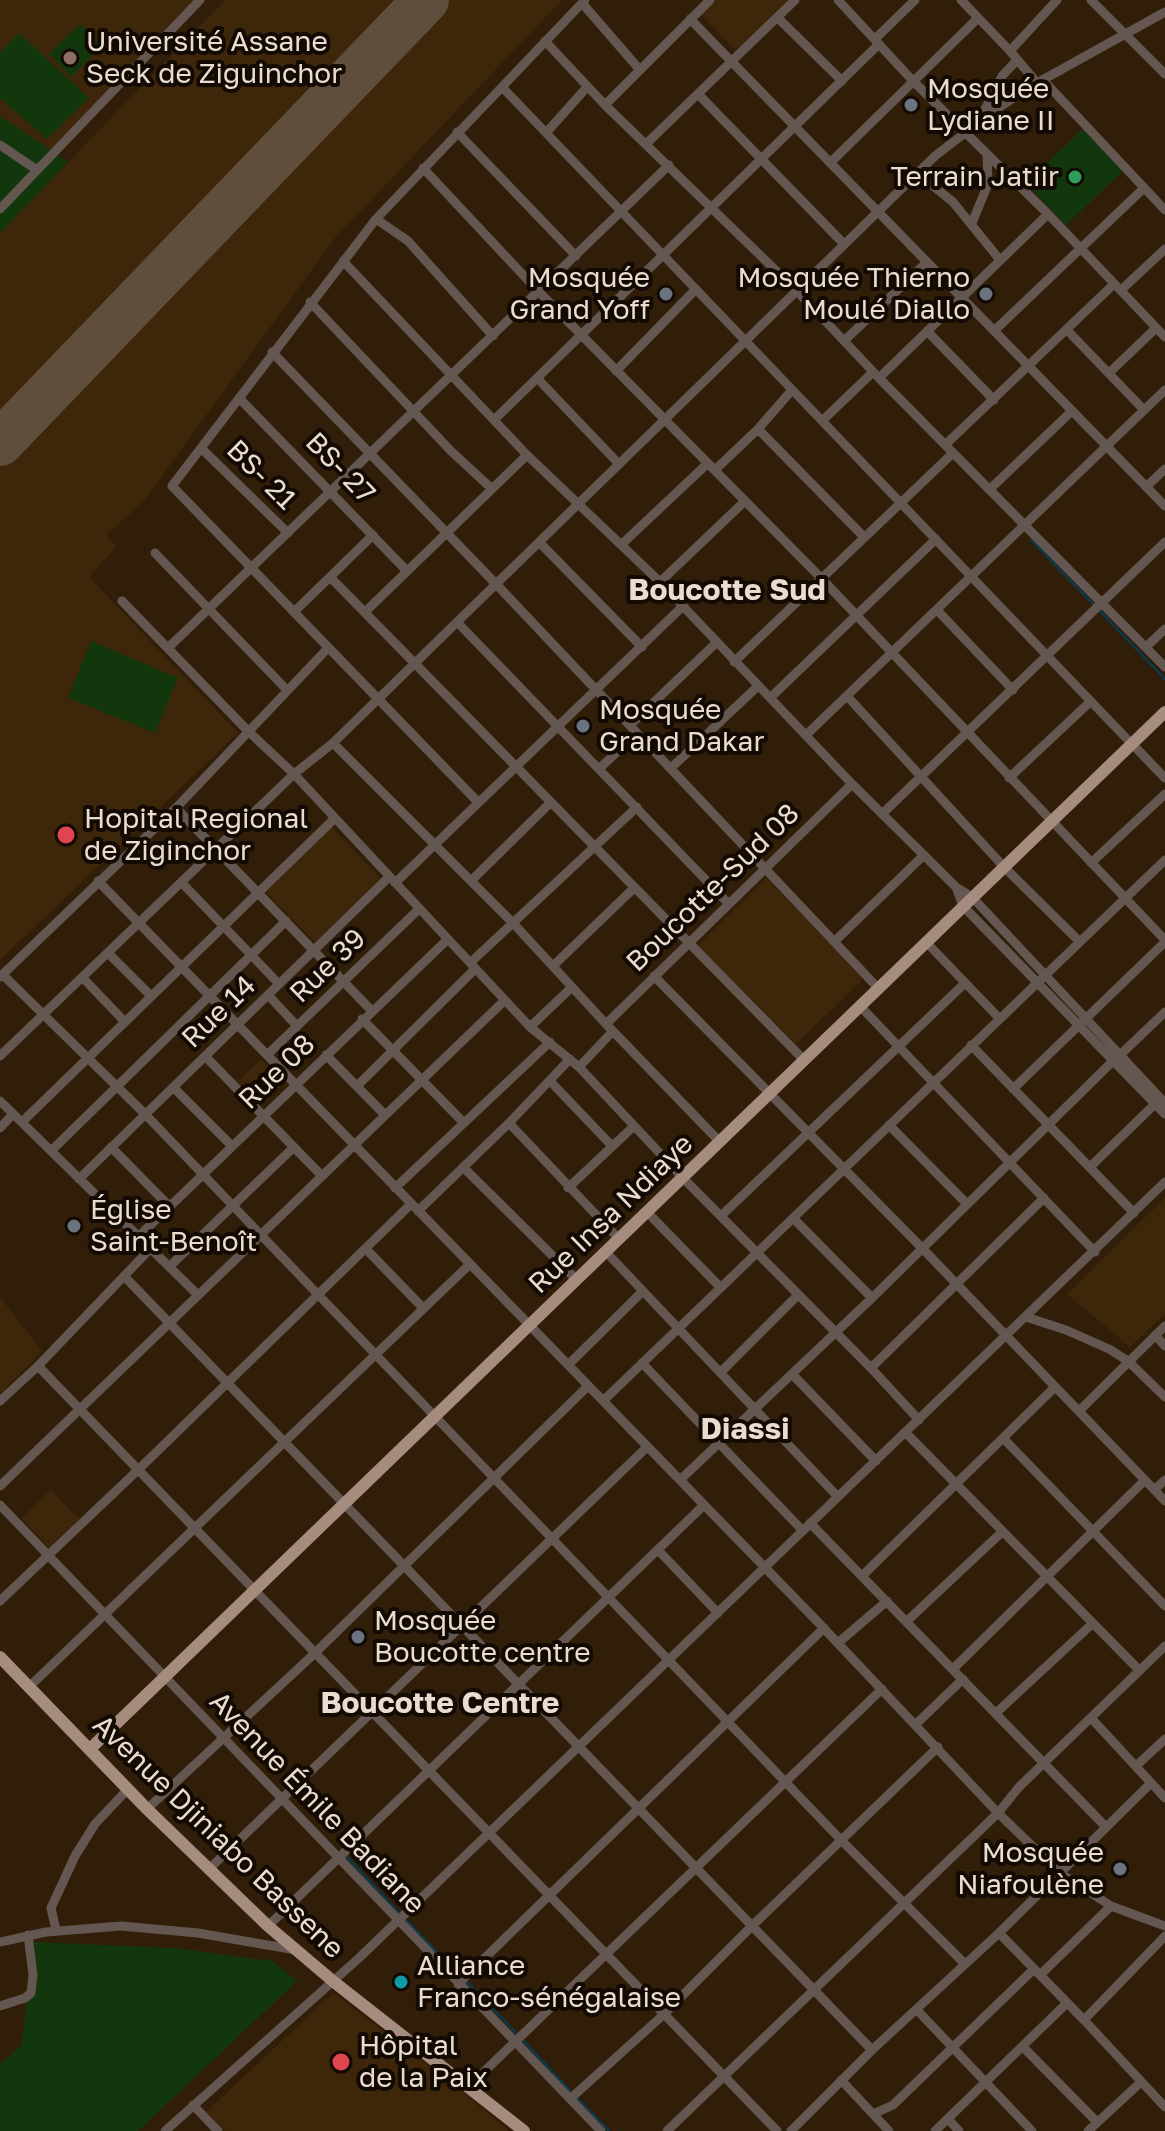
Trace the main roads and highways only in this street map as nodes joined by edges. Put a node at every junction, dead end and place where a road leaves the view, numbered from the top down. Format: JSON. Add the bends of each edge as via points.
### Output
{"nodes":[{"id":1,"x":1165,"y":712,"type":"edge"},
{"id":2,"x":0,"y":1657,"type":"edge"},
{"id":3,"x":90,"y":1749,"type":"junction"},
{"id":4,"x":524,"y":2131,"type":"edge"}],
"edges":[{"from":1,"to":3,"type":"main road","name":"Rue Insa Ndiaye"},
{"from":2,"to":3,"type":"main road","name":"Avenue Djiniabo Bassene"},
{"from":3,"to":4,"type":"main road","name":"Avenue Djiniabo Bassene","via":[[268,1926]]}]}
